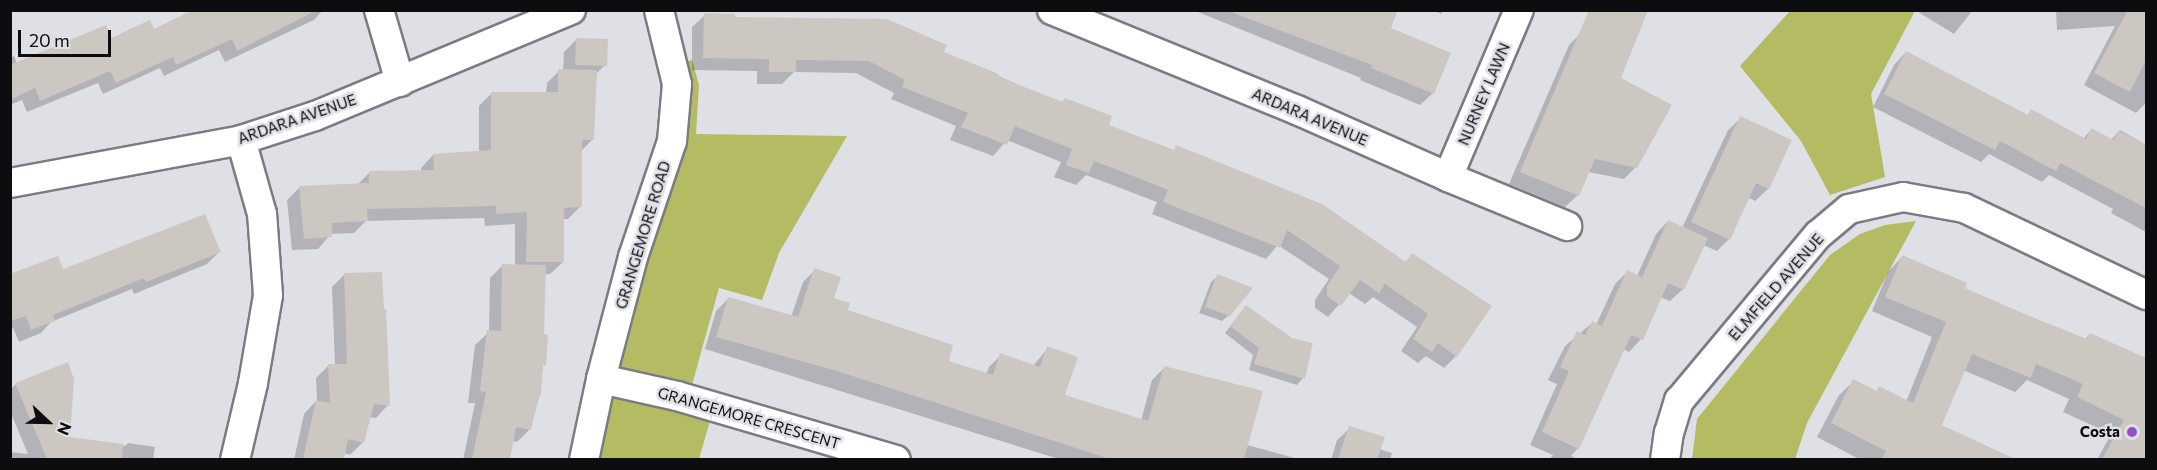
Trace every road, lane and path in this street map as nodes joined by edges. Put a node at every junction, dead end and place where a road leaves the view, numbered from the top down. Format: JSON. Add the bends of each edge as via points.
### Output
{"nodes":[{"id":1,"x":379,"y":10,"type":"edge"},
{"id":2,"x":571,"y":10,"type":"edge"},
{"id":3,"x":658,"y":10,"type":"edge"},
{"id":4,"x":1052,"y":10,"type":"edge"},
{"id":5,"x":1519,"y":10,"type":"edge"},
{"id":6,"x":400,"y":81,"type":"junction"},
{"id":7,"x":241,"y":140,"type":"junction"},
{"id":8,"x":1448,"y":177,"type":"junction"},
{"id":9,"x":10,"y":183,"type":"edge"},
{"id":10,"x":1567,"y":226,"type":"dead end"},
{"id":11,"x":2146,"y":295,"type":"edge"},
{"id":12,"x":601,"y":380,"type":"junction"},
{"id":13,"x":234,"y":459,"type":"edge"},
{"id":14,"x":584,"y":459,"type":"edge"},
{"id":15,"x":896,"y":459,"type":"edge"},
{"id":16,"x":1665,"y":459,"type":"edge"}],
"edges":[{"from":1,"to":6,"type":"street"},
{"from":2,"to":6,"type":"street","name":"ARDARA AVENUE"},
{"from":3,"to":12,"type":"street","name":"GRANGEMORE ROAD","via":[[677,84],[672,141],[633,257]]},
{"from":4,"to":8,"type":"street","name":"ARDARA AVENUE","via":[[1297,110]]},
{"from":5,"to":8,"type":"street","name":"NURNEY LAWN"},
{"from":6,"to":7,"type":"street","name":"ARDARA AVENUE","via":[[315,116]]},
{"from":7,"to":9,"type":"street","name":"ARDARA AVENUE"},
{"from":7,"to":13,"type":"street","via":[[262,214],[268,295],[253,383]]},
{"from":8,"to":10,"type":"street","name":"ARDARA AVENUE"},
{"from":11,"to":16,"type":"street","name":"ELMFIELD AVENUE","via":[[1964,208],[1903,197],[1849,209],[1818,236],[1679,401]]},
{"from":12,"to":14,"type":"street","name":"GRANGEMORE ROAD"},
{"from":12,"to":15,"type":"street","name":"GRANGEMORE CRESCENT","via":[[677,396]]}]}
